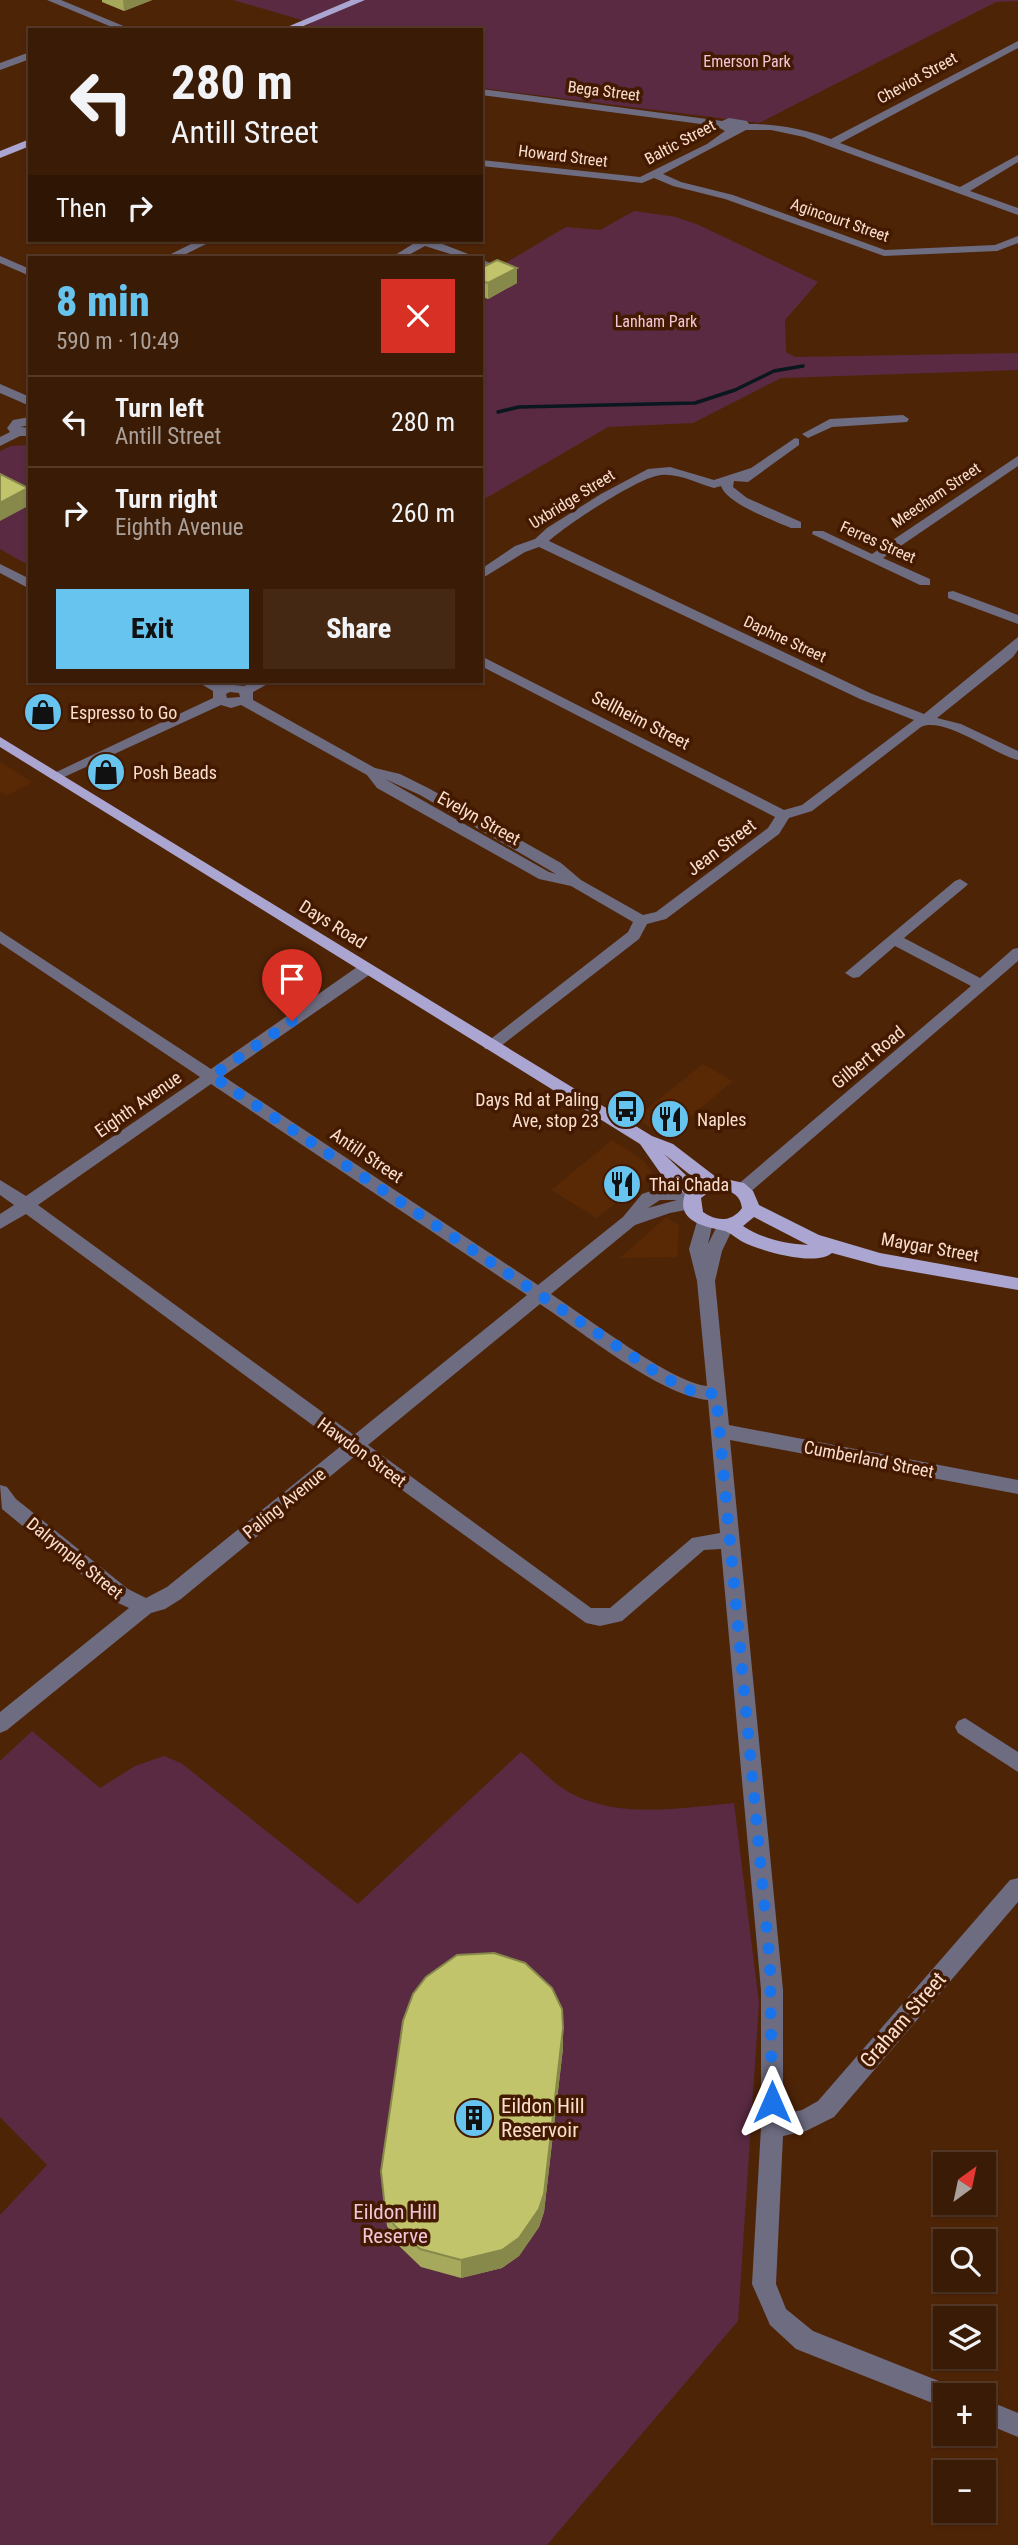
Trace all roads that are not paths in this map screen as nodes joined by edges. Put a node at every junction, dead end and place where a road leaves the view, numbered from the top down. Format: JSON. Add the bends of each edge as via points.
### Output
{"nodes":[{"id":1,"x":52,"y":0,"type":"edge"},
{"id":2,"x":349,"y":1,"type":"edge"},
{"id":3,"x":109,"y":22,"type":"junction"},
{"id":4,"x":96,"y":28,"type":"edge"},
{"id":5,"x":123,"y":28,"type":"edge"},
{"id":6,"x":289,"y":28,"type":"edge"},
{"id":7,"x":1018,"y":44,"type":"edge"},
{"id":8,"x":28,"y":56,"type":"edge"},
{"id":9,"x":0,"y":66,"type":"edge"},
{"id":10,"x":483,"y":92,"type":"edge"},
{"id":11,"x":722,"y":124,"type":"junction"},
{"id":12,"x":745,"y":127,"type":"junction"},
{"id":13,"x":732,"y":131,"type":"junction"},
{"id":14,"x":28,"y":143,"type":"edge"},
{"id":15,"x":832,"y":143,"type":"junction"},
{"id":16,"x":0,"y":155,"type":"edge"},
{"id":17,"x":1018,"y":158,"type":"edge"},
{"id":18,"x":483,"y":163,"type":"edge"},
{"id":19,"x":656,"y":175,"type":"junction"},
{"id":20,"x":642,"y":180,"type":"joint"},
{"id":21,"x":963,"y":190,"type":"junction"},
{"id":22,"x":1018,"y":212,"type":"edge"},
{"id":23,"x":1018,"y":239,"type":"edge"},
{"id":24,"x":204,"y":242,"type":"edge"},
{"id":25,"x":421,"y":242,"type":"edge"},
{"id":26,"x":429,"y":242,"type":"edge"},
{"id":27,"x":173,"y":256,"type":"edge"},
{"id":28,"x":399,"y":256,"type":"edge"},
{"id":29,"x":467,"y":256,"type":"edge"},
{"id":30,"x":0,"y":259,"type":"edge"},
{"id":31,"x":28,"y":272,"type":"edge"},
{"id":32,"x":0,"y":388,"type":"edge"},
{"id":33,"x":28,"y":401,"type":"edge"},
{"id":34,"x":903,"y":419,"type":"dead end"},
{"id":35,"x":28,"y":422,"type":"edge"},
{"id":36,"x":24,"y":432,"type":"edge"},
{"id":37,"x":808,"y":434,"type":"dead end"},
{"id":38,"x":0,"y":442,"type":"edge"},
{"id":39,"x":795,"y":442,"type":"dead end"},
{"id":40,"x":1015,"y":454,"type":"edge"},
{"id":41,"x":724,"y":486,"type":"junction"},
{"id":42,"x":796,"y":524,"type":"dead end"},
{"id":43,"x":818,"y":534,"type":"dead end"},
{"id":44,"x":540,"y":542,"type":"junction"},
{"id":45,"x":873,"y":559,"type":"junction"},
{"id":46,"x":0,"y":568,"type":"edge"},
{"id":47,"x":483,"y":574,"type":"edge"},
{"id":48,"x":925,"y":582,"type":"dead end"},
{"id":49,"x":28,"y":584,"type":"edge"},
{"id":50,"x":953,"y":595,"type":"dead end"},
{"id":51,"x":998,"y":614,"type":"junction"},
{"id":52,"x":1018,"y":620,"type":"edge"},
{"id":53,"x":1018,"y":628,"type":"edge"},
{"id":54,"x":1018,"y":641,"type":"edge"},
{"id":55,"x":1013,"y":652,"type":"edge"},
{"id":56,"x":483,"y":661,"type":"edge"},
{"id":57,"x":206,"y":683,"type":"edge"},
{"id":58,"x":263,"y":683,"type":"edge"},
{"id":59,"x":221,"y":695,"type":"junction"},
{"id":60,"x":245,"y":696,"type":"junction"},
{"id":61,"x":927,"y":719,"type":"junction"},
{"id":62,"x":0,"y":742,"type":"edge"},
{"id":63,"x":1018,"y":756,"type":"edge"},
{"id":64,"x":57,"y":775,"type":"junction"},
{"id":65,"x":783,"y":815,"type":"junction"},
{"id":66,"x":960,"y":884,"type":"dead end"},
{"id":67,"x":641,"y":920,"type":"junction"},
{"id":68,"x":0,"y":936,"type":"edge"},
{"id":69,"x":895,"y":940,"type":"junction"},
{"id":70,"x":1018,"y":953,"type":"edge"},
{"id":71,"x":366,"y":969,"type":"junction"},
{"id":72,"x":853,"y":973,"type":"dead end"},
{"id":73,"x":982,"y":985,"type":"junction"},
{"id":74,"x":491,"y":1045,"type":"junction"},
{"id":75,"x":212,"y":1076,"type":"junction"},
{"id":76,"x":646,"y":1140,"type":"junction"},
{"id":77,"x":712,"y":1183,"type":"junction"},
{"id":78,"x":0,"y":1185,"type":"edge"},
{"id":79,"x":741,"y":1190,"type":"junction"},
{"id":80,"x":692,"y":1198,"type":"junction"},
{"id":81,"x":26,"y":1205,"type":"junction"},
{"id":82,"x":751,"y":1209,"type":"junction"},
{"id":83,"x":704,"y":1222,"type":"junction"},
{"id":84,"x":0,"y":1223,"type":"edge"},
{"id":85,"x":728,"y":1225,"type":"junction"},
{"id":86,"x":834,"y":1250,"type":"junction"},
{"id":87,"x":706,"y":1281,"type":"junction"},
{"id":88,"x":1018,"y":1284,"type":"edge"},
{"id":89,"x":539,"y":1294,"type":"junction"},
{"id":90,"x":716,"y":1394,"type":"junction"},
{"id":91,"x":720,"y":1431,"type":"junction"},
{"id":92,"x":354,"y":1446,"type":"junction"},
{"id":93,"x":1018,"y":1487,"type":"edge"},
{"id":94,"x":3,"y":1499,"type":"edge"},
{"id":95,"x":730,"y":1540,"type":"junction"},
{"id":96,"x":145,"y":1605,"type":"junction"},
{"id":97,"x":0,"y":1724,"type":"edge"},
{"id":98,"x":965,"y":1727,"type":"dead end"},
{"id":99,"x":1018,"y":1763,"type":"edge"},
{"id":100,"x":1018,"y":1887,"type":"edge"},
{"id":101,"x":772,"y":2127,"type":"junction"},
{"id":102,"x":933,"y":2391,"type":"edge"},
{"id":103,"x":996,"y":2416,"type":"edge"},
{"id":104,"x":1018,"y":2425,"type":"edge"}],
"edges":[{"from":1,"to":3,"type":"street"},
{"from":2,"to":6,"type":"main road"},
{"from":3,"to":4,"type":"street"},
{"from":3,"to":5,"type":"street"},
{"from":7,"to":15,"type":"street","name":"Cheviot Street"},
{"from":8,"to":9,"type":"street"},
{"from":10,"to":11,"type":"street","name":"Bega Street"},
{"from":11,"to":12,"type":"street","name":"Bega Street","via":[[739,121]]},
{"from":11,"to":13,"type":"street"},
{"from":12,"to":13,"type":"street","name":"Baltic Street"},
{"from":12,"to":15,"type":"street","via":[[788,129]]},
{"from":13,"to":19,"type":"street","name":"Baltic Street"},
{"from":14,"to":16,"type":"main road"},
{"from":15,"to":21,"type":"street"},
{"from":17,"to":21,"type":"street"},
{"from":18,"to":20,"type":"street","name":"Howard Street"},
{"from":19,"to":20,"type":"street","name":"Baltic Street"},
{"from":19,"to":23,"type":"street","name":"Agincourt Street","via":[[884,253],[997,248]]},
{"from":21,"to":22,"type":"street"},
{"from":24,"to":27,"type":"street"},
{"from":25,"to":28,"type":"street"},
{"from":26,"to":29,"type":"street"},
{"from":30,"to":31,"type":"street"},
{"from":32,"to":33,"type":"street"},
{"from":34,"to":37,"type":"street","via":[[829,423]]},
{"from":35,"to":36,"type":"street","via":[[14,425]]},
{"from":36,"to":38,"type":"street"},
{"from":39,"to":41,"type":"street"},
{"from":40,"to":45,"type":"street","name":"Meecham Street"},
{"from":41,"to":42,"type":"street","via":[[730,498]]},
{"from":41,"to":44,"type":"street","name":"Uxbridge Street","via":[[708,489],[667,471],[650,473],[594,503]]},
{"from":43,"to":45,"type":"street","name":"Ferres Street"},
{"from":44,"to":47,"type":"street","name":"Uxbridge Street","via":[[520,549]]},
{"from":44,"to":61,"type":"street","name":"Daphne Street","via":[[890,708]]},
{"from":45,"to":48,"type":"street","name":"Ferres Street"},
{"from":46,"to":49,"type":"street"},
{"from":50,"to":51,"type":"street"},
{"from":51,"to":52,"type":"street"},
{"from":51,"to":53,"type":"street"},
{"from":54,"to":55,"type":"street","name":"Jean Street"},
{"from":55,"to":61,"type":"street","name":"Jean Street"},
{"from":56,"to":65,"type":"street","name":"Sellheim Street"},
{"from":57,"to":59,"type":"street"},
{"from":58,"to":60,"type":"street"},
{"from":59,"to":60,"type":"street","via":[[231,704]]},
{"from":59,"to":64,"type":"street"},
{"from":60,"to":67,"type":"street","name":"Evelyn Street","via":[[371,772],[382,785],[544,876],[576,883]]},
{"from":61,"to":63,"type":"street","name":"Daphne Street","via":[[956,727]]},
{"from":61,"to":65,"type":"street","name":"Jean Street","via":[[807,808]]},
{"from":62,"to":64,"type":"main road","name":"Days Road"},
{"from":64,"to":71,"type":"main road","name":"Days Road"},
{"from":65,"to":67,"type":"street","name":"Jean Street","via":[[774,831],[661,916]]},
{"from":66,"to":69,"type":"street"},
{"from":67,"to":74,"type":"street","name":"Jean Street","via":[[635,935]]},
{"from":68,"to":75,"type":"street","name":"Antill Street"},
{"from":69,"to":72,"type":"street"},
{"from":69,"to":73,"type":"street"},
{"from":70,"to":73,"type":"street","name":"Gilbert Road"},
{"from":71,"to":74,"type":"main road","name":"Days Road"},
{"from":71,"to":75,"type":"street","name":"Eighth Avenue"},
{"from":73,"to":79,"type":"street","name":"Gilbert Road"},
{"from":74,"to":76,"type":"main road","name":"Days Road"},
{"from":75,"to":81,"type":"street","name":"Eighth Avenue"},
{"from":75,"to":89,"type":"street","name":"Antill Street"},
{"from":76,"to":77,"type":"main road","name":"Days Road","via":[[667,1148]]},
{"from":76,"to":80,"type":"main road","name":"Days Road"},
{"from":77,"to":79,"type":"main road"},
{"from":77,"to":80,"type":"main road"},
{"from":78,"to":81,"type":"street","name":"Hawdon Street"},
{"from":79,"to":82,"type":"main road"},
{"from":80,"to":83,"type":"main road","via":[[692,1210]]},
{"from":80,"to":89,"type":"street","name":"Paling Avenue","via":[[629,1221]]},
{"from":81,"to":84,"type":"street","name":"Eighth Avenue"},
{"from":81,"to":92,"type":"street","name":"Hawdon Street"},
{"from":82,"to":85,"type":"main road","via":[[744,1219]]},
{"from":82,"to":86,"type":"main road","name":"Maygar Street","via":[[784,1230]]},
{"from":83,"to":85,"type":"main road"},
{"from":83,"to":87,"type":"street","via":[[698,1249]]},
{"from":85,"to":86,"type":"main road","name":"Maygar Street","via":[[741,1235],[779,1246],[811,1252]]},
{"from":85,"to":87,"type":"street","via":[[713,1251]]},
{"from":86,"to":88,"type":"main road","name":"Maygar Street"},
{"from":87,"to":90,"type":"street"},
{"from":89,"to":90,"type":"street","name":"Antill Street","via":[[675,1384]]},
{"from":89,"to":92,"type":"street","name":"Paling Avenue"},
{"from":90,"to":91,"type":"street"},
{"from":91,"to":93,"type":"street","name":"Cumberland Street"},
{"from":91,"to":95,"type":"street"},
{"from":92,"to":95,"type":"street","name":"Hawdon Street","via":[[593,1617],[622,1611],[699,1543]]},
{"from":92,"to":96,"type":"street","name":"Paling Avenue","via":[[174,1593]]},
{"from":94,"to":96,"type":"street","name":"Dalrymple Street","via":[[121,1595]]},
{"from":95,"to":101,"type":"street","via":[[772,1990]]},
{"from":96,"to":97,"type":"street","name":"Paling Avenue"},
{"from":98,"to":99,"type":"street"},
{"from":100,"to":101,"type":"street","name":"Graham Street","via":[[826,2109],[806,2120]]},
{"from":101,"to":102,"type":"street","via":[[764,2284],[778,2317],[806,2340]]},
{"from":103,"to":104,"type":"street"}]}
